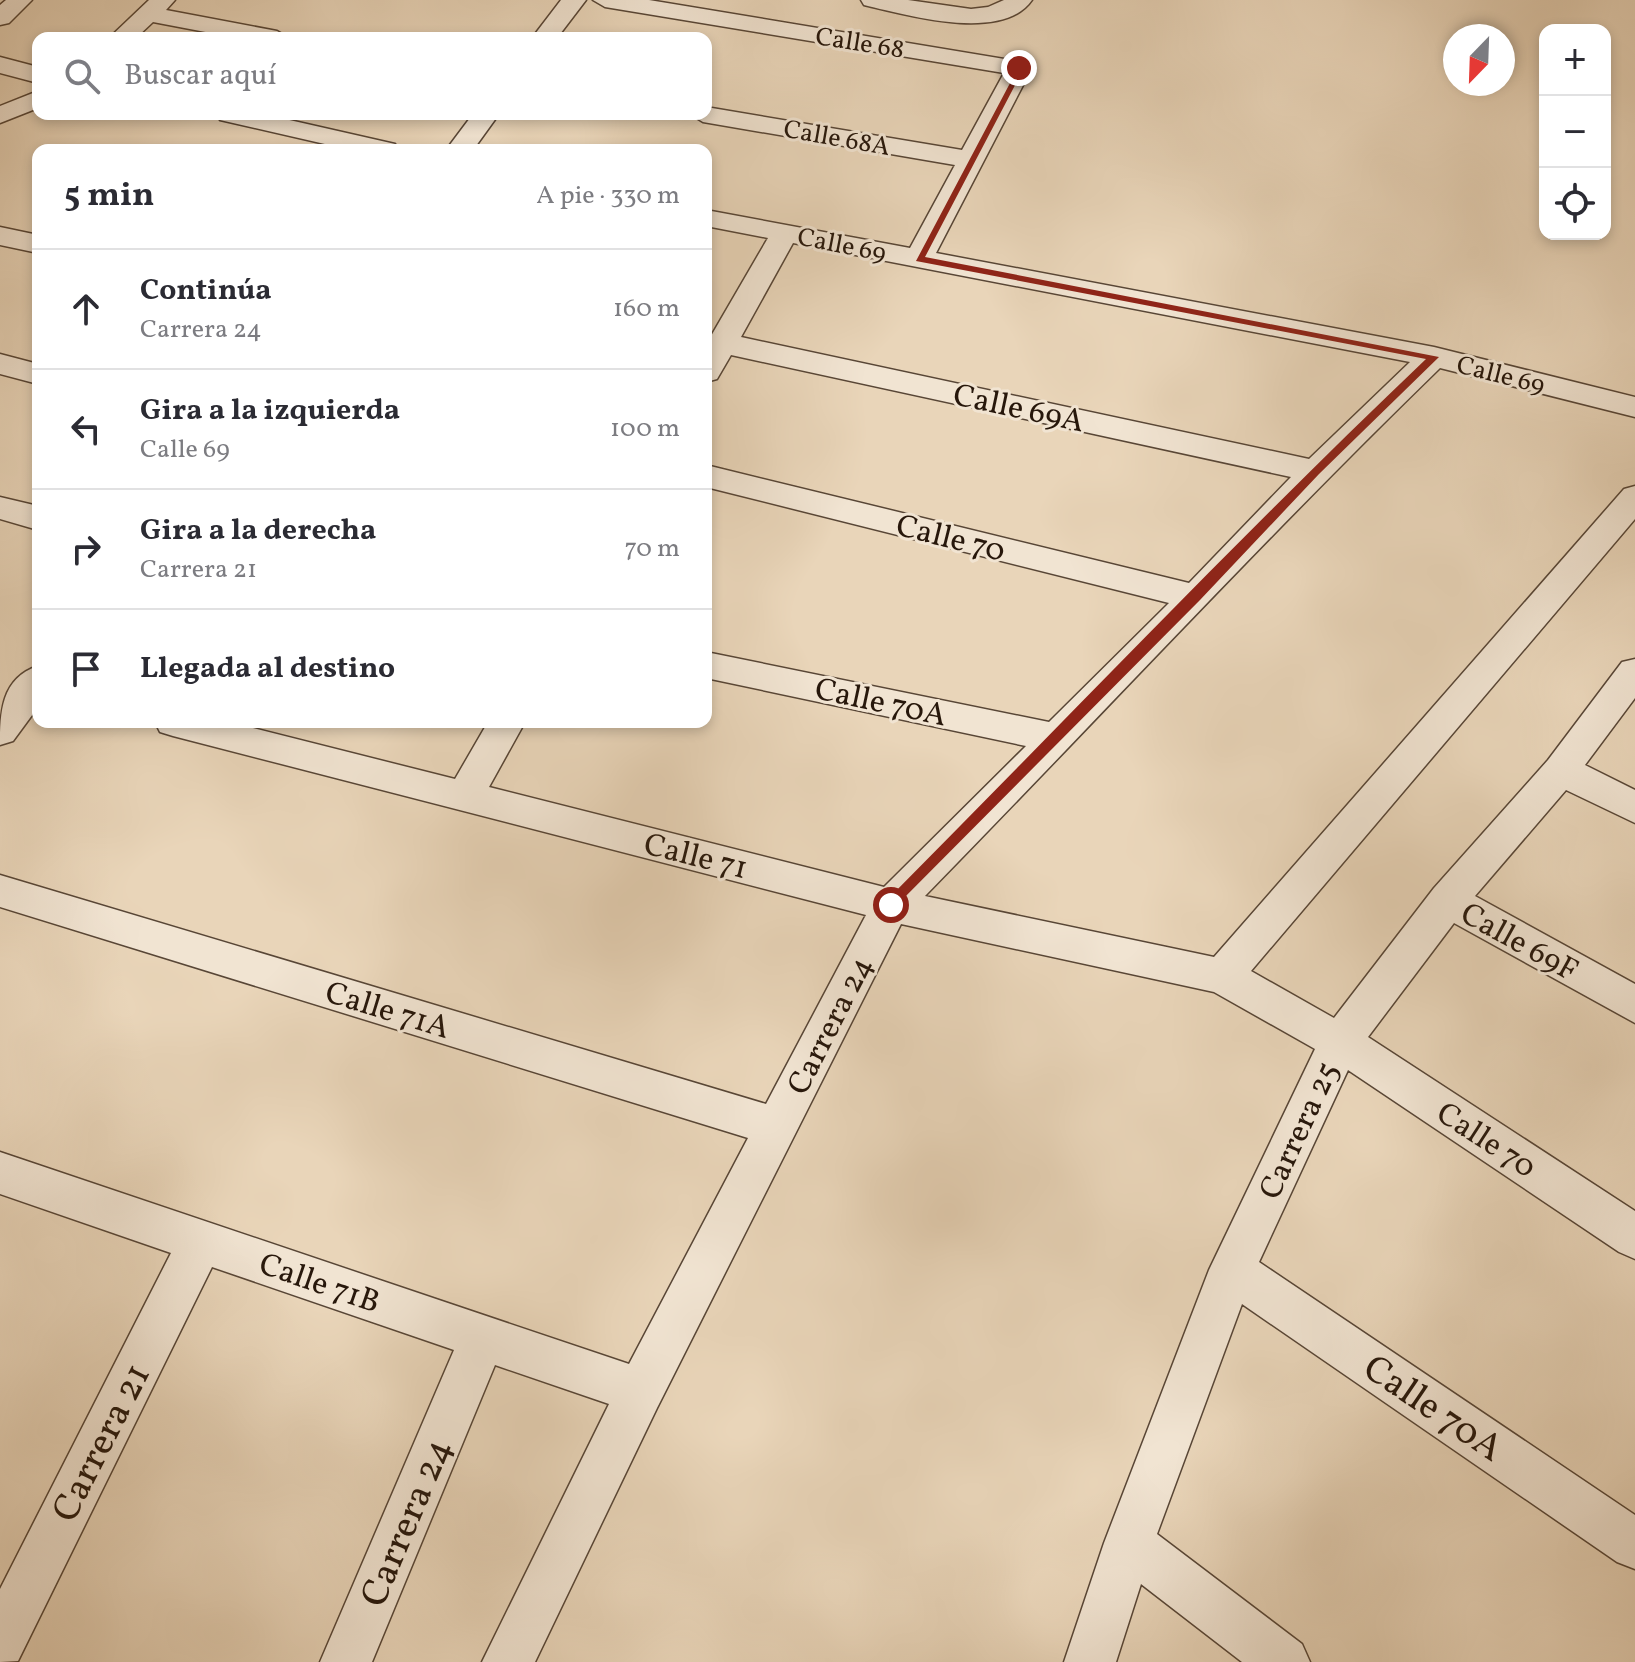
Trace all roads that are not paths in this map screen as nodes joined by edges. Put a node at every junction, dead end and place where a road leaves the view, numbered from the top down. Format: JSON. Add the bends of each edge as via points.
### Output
{"nodes":[{"id":1,"x":20,"y":0,"type":"edge"},
{"id":2,"x":574,"y":0,"type":"edge"},
{"id":3,"x":605,"y":0,"type":"edge"},
{"id":4,"x":873,"y":0,"type":"edge"},
{"id":5,"x":1020,"y":0,"type":"edge"},
{"id":6,"x":155,"y":7,"type":"edge"},
{"id":7,"x":0,"y":18,"type":"edge"},
{"id":8,"x":128,"y":32,"type":"edge"},
{"id":9,"x":253,"y":32,"type":"edge"},
{"id":10,"x":549,"y":32,"type":"edge"},
{"id":11,"x":0,"y":65,"type":"edge"},
{"id":12,"x":32,"y":73,"type":"edge"},
{"id":13,"x":32,"y":102,"type":"edge"},
{"id":14,"x":0,"y":115,"type":"edge"},
{"id":15,"x":712,"y":116,"type":"edge"},
{"id":16,"x":255,"y":120,"type":"edge"},
{"id":17,"x":482,"y":120,"type":"edge"},
{"id":18,"x":360,"y":144,"type":"edge"},
{"id":19,"x":464,"y":144,"type":"edge"},
{"id":20,"x":971,"y":160,"type":"junction"},
{"id":21,"x":712,"y":219,"type":"edge"},
{"id":22,"x":785,"y":233,"type":"junction"},
{"id":23,"x":0,"y":236,"type":"edge"},
{"id":24,"x":32,"y":243,"type":"edge"},
{"id":25,"x":919,"y":259,"type":"junction"},
{"id":26,"x":722,"y":343,"type":"junction"},
{"id":27,"x":1434,"y":357,"type":"junction"},
{"id":28,"x":712,"y":361,"type":"edge"},
{"id":29,"x":0,"y":364,"type":"edge"},
{"id":30,"x":32,"y":372,"type":"edge"},
{"id":31,"x":1635,"y":407,"type":"edge"},
{"id":32,"x":1315,"y":471,"type":"junction"},
{"id":33,"x":712,"y":477,"type":"edge"},
{"id":34,"x":1635,"y":497,"type":"edge"},
{"id":35,"x":0,"y":508,"type":"edge"},
{"id":36,"x":32,"y":516,"type":"edge"},
{"id":37,"x":1196,"y":597,"type":"junction"},
{"id":38,"x":712,"y":666,"type":"edge"},
{"id":39,"x":1635,"y":672,"type":"edge"},
{"id":40,"x":27,"y":683,"type":"edge"},
{"id":41,"x":197,"y":728,"type":"edge"},
{"id":42,"x":504,"y":728,"type":"edge"},
{"id":43,"x":0,"y":731,"type":"edge"},
{"id":44,"x":1057,"y":738,"type":"junction"},
{"id":45,"x":1561,"y":770,"type":"junction"},
{"id":46,"x":465,"y":796,"type":"junction"},
{"id":47,"x":1635,"y":808,"type":"edge"},
{"id":48,"x":0,"y":891,"type":"edge"},
{"id":49,"x":1448,"y":900,"type":"junction"},
{"id":50,"x":891,"y":905,"type":"junction"},
{"id":51,"x":1222,"y":976,"type":"junction"},
{"id":52,"x":1635,"y":1005,"type":"edge"},
{"id":53,"x":1340,"y":1042,"type":"junction"},
{"id":54,"x":776,"y":1127,"type":"junction"},
{"id":55,"x":0,"y":1173,"type":"edge"},
{"id":56,"x":1635,"y":1237,"type":"edge"},
{"id":57,"x":201,"y":1241,"type":"junction"},
{"id":58,"x":1232,"y":1270,"type":"junction"},
{"id":59,"x":483,"y":1338,"type":"junction"},
{"id":60,"x":640,"y":1391,"type":"junction"},
{"id":61,"x":1129,"y":1543,"type":"junction"},
{"id":62,"x":1635,"y":1544,"type":"edge"},
{"id":63,"x":0,"y":1643,"type":"edge"},
{"id":64,"x":346,"y":1662,"type":"edge"},
{"id":65,"x":508,"y":1662,"type":"edge"},
{"id":66,"x":1090,"y":1662,"type":"edge"},
{"id":67,"x":1284,"y":1662,"type":"edge"}],
"edges":[{"from":1,"to":7,"type":"street"},
{"from":2,"to":10,"type":"street"},
{"from":3,"to":20,"type":"street","name":"Calle 68","via":[[1019,68]]},
{"from":4,"to":5,"type":"street","via":[[967,16],[1003,12]]},
{"from":6,"to":8,"type":"street"},
{"from":6,"to":9,"type":"street"},
{"from":11,"to":12,"type":"street"},
{"from":13,"to":14,"type":"street"},
{"from":15,"to":20,"type":"street","name":"Calle 68A"},
{"from":16,"to":18,"type":"street"},
{"from":17,"to":19,"type":"street"},
{"from":20,"to":25,"type":"street"},
{"from":21,"to":22,"type":"street","name":"Calle 69"},
{"from":22,"to":25,"type":"street","name":"Calle 69"},
{"from":22,"to":26,"type":"street"},
{"from":23,"to":24,"type":"street"},
{"from":25,"to":27,"type":"street","name":"Calle 69"},
{"from":26,"to":28,"type":"street"},
{"from":26,"to":32,"type":"street","name":"Calle 69A"},
{"from":27,"to":31,"type":"street","name":"Calle 69"},
{"from":27,"to":32,"type":"street","name":"Carrera 24"},
{"from":29,"to":30,"type":"street"},
{"from":32,"to":37,"type":"street","name":"Carrera 24"},
{"from":33,"to":37,"type":"street","name":"Calle 70"},
{"from":34,"to":51,"type":"street"},
{"from":35,"to":36,"type":"street"},
{"from":37,"to":44,"type":"street","name":"Carrera 24"},
{"from":38,"to":44,"type":"street","name":"Calle 70A"},
{"from":39,"to":45,"type":"street","name":"Carrera 25"},
{"from":40,"to":43,"type":"street"},
{"from":41,"to":46,"type":"street","name":"Calle 71"},
{"from":42,"to":46,"type":"street"},
{"from":44,"to":50,"type":"street","name":"Carrera 24"},
{"from":45,"to":47,"type":"street"},
{"from":45,"to":49,"type":"street","name":"Carrera 25"},
{"from":46,"to":50,"type":"street","name":"Calle 71"},
{"from":48,"to":54,"type":"street","name":"Calle 71A"},
{"from":49,"to":52,"type":"street","name":"Calle 69F"},
{"from":49,"to":53,"type":"street","name":"Carrera 25"},
{"from":50,"to":51,"type":"street","name":"Calle 71"},
{"from":50,"to":54,"type":"street","name":"Carrera 24"},
{"from":51,"to":53,"type":"street","name":"Calle 70"},
{"from":53,"to":56,"type":"street","name":"Calle 70"},
{"from":53,"to":58,"type":"street","name":"Carrera 25"},
{"from":54,"to":60,"type":"street","name":"Carrera 24"},
{"from":55,"to":57,"type":"street","name":"Calle 71B"},
{"from":57,"to":59,"type":"street","name":"Calle 71B"},
{"from":57,"to":63,"type":"street","name":"Carrera 21"},
{"from":58,"to":61,"type":"street","name":"Carrera 25"},
{"from":58,"to":62,"type":"street","name":"Calle 70A"},
{"from":59,"to":60,"type":"street","name":"Calle 71B"},
{"from":59,"to":64,"type":"street","name":"Carrera 24"},
{"from":60,"to":65,"type":"street","name":"Carrera 24"},
{"from":61,"to":66,"type":"street","name":"Carrera 25"},
{"from":61,"to":67,"type":"street"}]}
